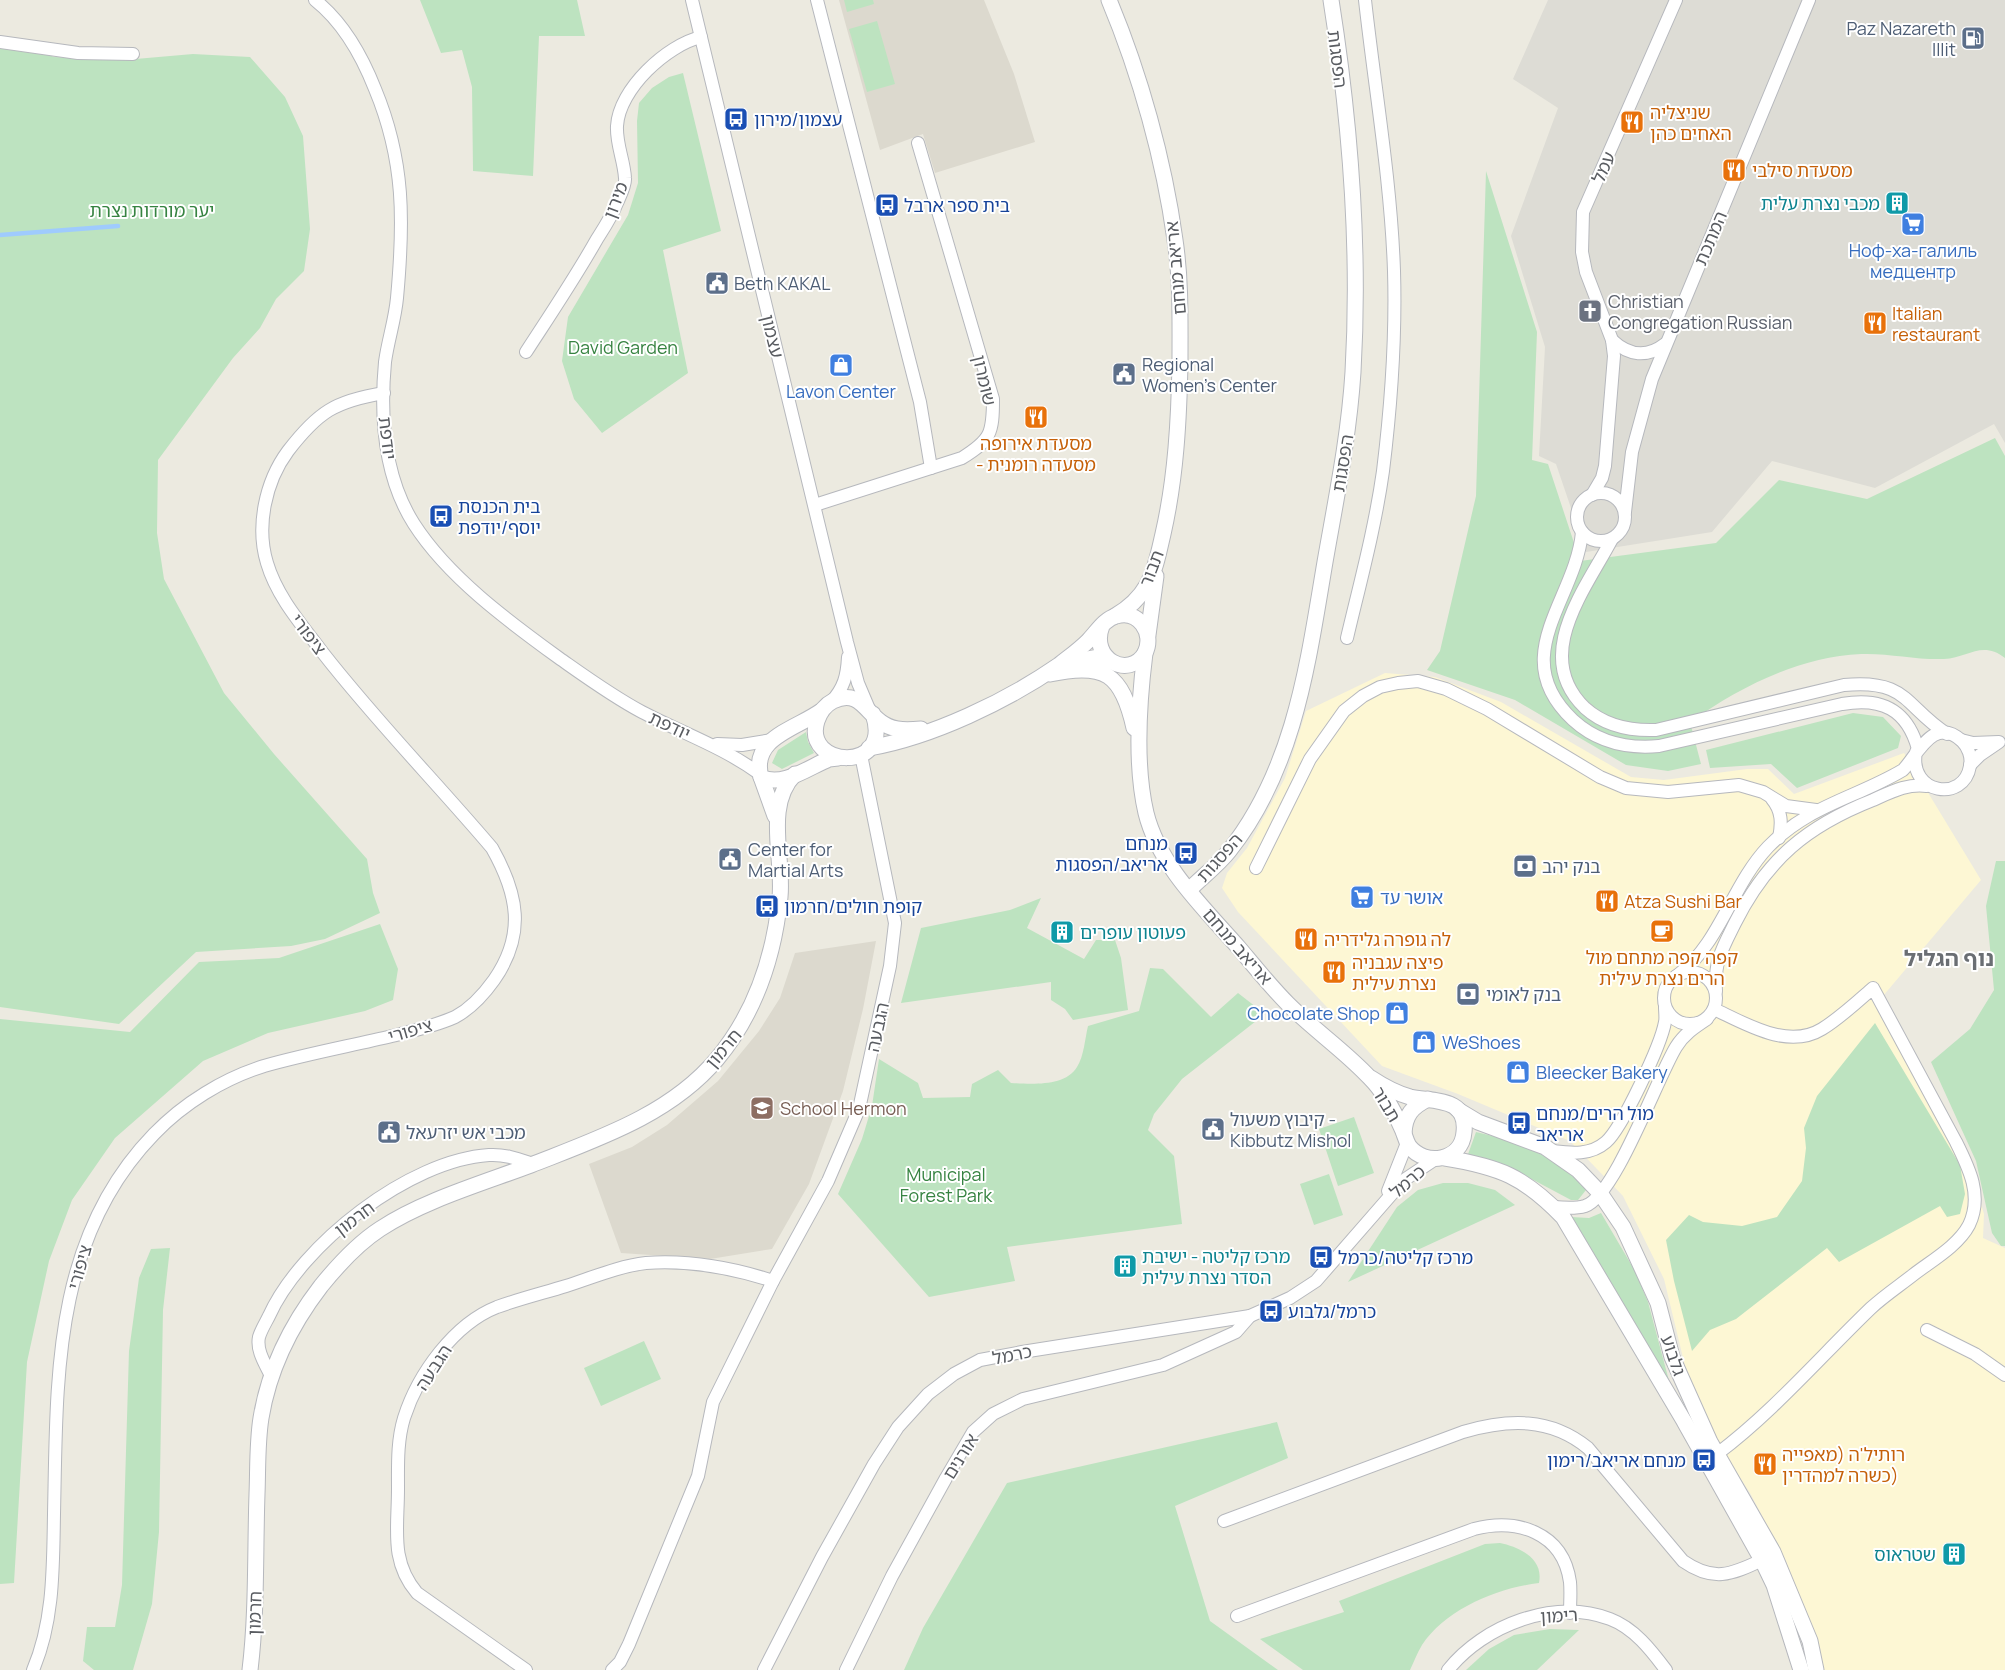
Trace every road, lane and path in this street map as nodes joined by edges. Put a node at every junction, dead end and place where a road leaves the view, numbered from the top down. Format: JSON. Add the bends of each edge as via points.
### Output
{"nodes":[{"id":1,"x":315,"y":0,"type":"edge"},
{"id":2,"x":692,"y":0,"type":"edge"},
{"id":3,"x":817,"y":0,"type":"edge"},
{"id":4,"x":1109,"y":0,"type":"edge"},
{"id":5,"x":1331,"y":0,"type":"edge"},
{"id":6,"x":1365,"y":0,"type":"edge"},
{"id":7,"x":1676,"y":0,"type":"edge"},
{"id":8,"x":1809,"y":0,"type":"edge"},
{"id":9,"x":701,"y":37,"type":"junction"},
{"id":10,"x":0,"y":42,"type":"edge"},
{"id":11,"x":133,"y":54,"type":"dead end"},
{"id":12,"x":918,"y":143,"type":"dead end"},
{"id":13,"x":1612,"y":340,"type":"junction"},
{"id":14,"x":1666,"y":344,"type":"junction"},
{"id":15,"x":526,"y":352,"type":"dead end"},
{"id":16,"x":384,"y":393,"type":"junction"},
{"id":17,"x":931,"y":468,"type":"junction"},
{"id":18,"x":1592,"y":495,"type":"junction"},
{"id":19,"x":815,"y":505,"type":"junction"},
{"id":20,"x":1625,"y":512,"type":"junction"},
{"id":21,"x":1582,"y":532,"type":"junction"},
{"id":22,"x":1612,"y":539,"type":"junction"},
{"id":23,"x":1161,"y":543,"type":"junction"},
{"id":24,"x":1116,"y":616,"type":"junction"},
{"id":25,"x":1102,"y":626,"type":"junction"},
{"id":26,"x":1148,"y":637,"type":"junction"},
{"id":27,"x":1347,"y":638,"type":"dead end"},
{"id":28,"x":847,"y":642,"type":"junction"},
{"id":29,"x":1145,"y":652,"type":"junction"},
{"id":30,"x":1114,"y":663,"type":"junction"},
{"id":31,"x":1059,"y":664,"type":"junction"},
{"id":32,"x":1042,"y":676,"type":"junction"},
{"id":33,"x":1140,"y":699,"type":"junction"},
{"id":34,"x":825,"y":708,"type":"junction"},
{"id":35,"x":871,"y":711,"type":"junction"},
{"id":36,"x":933,"y":729,"type":"junction"},
{"id":37,"x":1947,"y":734,"type":"junction"},
{"id":38,"x":772,"y":740,"type":"junction"},
{"id":39,"x":1961,"y":740,"type":"junction"},
{"id":40,"x":709,"y":743,"type":"junction"},
{"id":41,"x":1917,"y":750,"type":"junction"},
{"id":42,"x":865,"y":752,"type":"junction"},
{"id":43,"x":838,"y":758,"type":"junction"},
{"id":44,"x":1141,"y":761,"type":"junction"},
{"id":45,"x":1970,"y":765,"type":"junction"},
{"id":46,"x":796,"y":774,"type":"junction"},
{"id":47,"x":760,"y":775,"type":"junction"},
{"id":48,"x":1927,"y":786,"type":"junction"},
{"id":49,"x":1772,"y":798,"type":"junction"},
{"id":50,"x":1816,"y":810,"type":"junction"},
{"id":51,"x":779,"y":835,"type":"junction"},
{"id":52,"x":1779,"y":838,"type":"junction"},
{"id":53,"x":1256,"y":868,"type":"dead end"},
{"id":54,"x":1189,"y":890,"type":"junction"},
{"id":55,"x":1679,"y":974,"type":"junction"},
{"id":56,"x":1716,"y":991,"type":"junction"},
{"id":57,"x":1665,"y":1007,"type":"junction"},
{"id":58,"x":1710,"y":1014,"type":"junction"},
{"id":59,"x":1371,"y":1078,"type":"junction"},
{"id":60,"x":1428,"y":1100,"type":"junction"},
{"id":61,"x":1457,"y":1109,"type":"junction"},
{"id":62,"x":1406,"y":1138,"type":"junction"},
{"id":63,"x":1550,"y":1150,"type":"junction"},
{"id":64,"x":1439,"y":1159,"type":"junction"},
{"id":65,"x":533,"y":1164,"type":"junction"},
{"id":66,"x":1600,"y":1193,"type":"junction"},
{"id":67,"x":1381,"y":1205,"type":"junction"},
{"id":68,"x":1554,"y":1207,"type":"junction"},
{"id":69,"x":773,"y":1281,"type":"junction"},
{"id":70,"x":1250,"y":1316,"type":"junction"},
{"id":71,"x":1927,"y":1330,"type":"dead end"},
{"id":72,"x":2005,"y":1375,"type":"edge"},
{"id":73,"x":272,"y":1376,"type":"junction"},
{"id":74,"x":1717,"y":1454,"type":"junction"},
{"id":75,"x":1224,"y":1521,"type":"dead end"},
{"id":76,"x":1762,"y":1560,"type":"junction"},
{"id":77,"x":1570,"y":1613,"type":"junction"},
{"id":78,"x":1237,"y":1616,"type":"dead end"},
{"id":79,"x":33,"y":1670,"type":"edge"},
{"id":80,"x":250,"y":1670,"type":"edge"},
{"id":81,"x":526,"y":1670,"type":"edge"},
{"id":82,"x":612,"y":1670,"type":"edge"},
{"id":83,"x":764,"y":1670,"type":"edge"},
{"id":84,"x":846,"y":1670,"type":"edge"},
{"id":85,"x":1448,"y":1670,"type":"edge"},
{"id":86,"x":1666,"y":1670,"type":"edge"},
{"id":87,"x":1801,"y":1670,"type":"edge"},
{"id":88,"x":1816,"y":1670,"type":"edge"}],
"edges":[{"from":1,"to":16,"type":"street","name":"יודפת","via":[[342,27],[364,64],[383,109],[396,153],[402,192],[402,236],[397,302],[385,361]]},
{"from":2,"to":9,"type":"street","name":"עצמון"},
{"from":3,"to":17,"type":"street","via":[[920,402]]},
{"from":4,"to":23,"type":"street","name":"אריאב מנחם","via":[[1134,68],[1168,201],[1175,242],[1180,337],[1177,442]]},
{"from":5,"to":54,"type":"street","name":"הפסגות","via":[[1348,137],[1352,222],[1353,372],[1346,442],[1310,650],[1289,738],[1249,822],[1228,852]]},
{"from":6,"to":27,"type":"street","via":[[1390,215],[1394,272],[1393,334],[1383,473]]},
{"from":7,"to":13,"type":"street","name":"עמל","via":[[1583,212],[1582,252],[1586,272]]},
{"from":8,"to":14,"type":"street","name":"המתכת"},
{"from":9,"to":15,"type":"street","name":"מירון","via":[[671,50],[634,85],[620,106],[617,126],[619,151],[626,180],[617,204]]},
{"from":9,"to":19,"type":"street","name":"עצמון"},
{"from":10,"to":11,"type":"street","via":[[78,53]]},
{"from":12,"to":17,"type":"street","name":"שומרון","via":[[993,399],[990,435],[962,458]]},
{"from":13,"to":14,"type":"street","via":[[1630,353],[1642,354],[1656,351]]},
{"from":13,"to":18,"type":"street","name":"עמל","via":[[1613,374],[1605,466]]},
{"from":14,"to":20,"type":"street","name":"המתכת","via":[[1652,379],[1632,452]]},
{"from":16,"to":40,"type":"street","name":"יודפת","via":[[383,423],[398,494],[413,523],[434,551],[514,625],[604,690],[679,731]]},
{"from":16,"to":79,"type":"street","name":"ציפורי","via":[[352,398],[322,414],[281,460],[270,483],[263,511],[267,563],[295,617],[345,681],[492,848],[505,872],[514,900],[516,932],[505,964],[484,993],[456,1016],[417,1030],[263,1066],[218,1085],[188,1104],[154,1134],[126,1167],[83,1244],[62,1339],[56,1391],[50,1609],[40,1655]]},
{"from":17,"to":19,"type":"street","name":"שומרון"},
{"from":18,"to":20,"type":"street","via":[[1611,494],[1622,504]]},
{"from":18,"to":21,"type":"street","via":[[1578,508],[1578,524]]},
{"from":19,"to":28,"type":"street","name":"עצמון"},
{"from":20,"to":22,"type":"street","via":[[1623,527]]},
{"from":21,"to":22,"type":"street","via":[[1596,541]]},
{"from":21,"to":41,"type":"street","via":[[1576,567],[1547,632],[1544,657],[1548,678],[1558,701],[1567,714],[1589,731],[1618,745],[1659,746],[1842,704],[1869,702],[1894,710],[1903,717],[1914,736]]},
{"from":22,"to":37,"type":"street","via":[[1569,620],[1562,643],[1566,682],[1581,703],[1602,721],[1630,730],[1656,730],[1859,684],[1896,691]]},
{"from":23,"to":24,"type":"street","name":"תבור","via":[[1148,583],[1130,607]]},
{"from":23,"to":26,"type":"street","name":"תבור"},
{"from":24,"to":25,"type":"street"},
{"from":24,"to":26,"type":"street","via":[[1133,616],[1143,624]]},
{"from":25,"to":30,"type":"street","via":[[1098,640],[1100,649]]},
{"from":25,"to":31,"type":"street"},
{"from":26,"to":29,"type":"street"},
{"from":28,"to":34,"type":"street","name":"עצמון","via":[[844,683],[839,694]]},
{"from":28,"to":35,"type":"street","name":"עצמון","via":[[858,683]]},
{"from":29,"to":30,"type":"street","via":[[1132,664]]},
{"from":29,"to":33,"type":"street"},
{"from":30,"to":31,"type":"street","via":[[1090,657]]},
{"from":30,"to":33,"type":"street","via":[[1125,668],[1133,678]]},
{"from":31,"to":32,"type":"street"},
{"from":32,"to":36,"type":"street","via":[[981,709]]},
{"from":32,"to":44,"type":"street","via":[[1079,669],[1104,674],[1115,681],[1128,702]]},
{"from":33,"to":44,"type":"street","name":"אריאב מנחם"},
{"from":34,"to":35,"type":"street","via":[[845,698],[855,699]]},
{"from":34,"to":38,"type":"street"},
{"from":34,"to":43,"type":"street","via":[[816,725],[816,736],[828,753]]},
{"from":35,"to":36,"type":"street","via":[[883,724],[893,728]]},
{"from":35,"to":42,"type":"street","via":[[876,724],[875,739]]},
{"from":36,"to":42,"type":"street"},
{"from":37,"to":39,"type":"street"},
{"from":37,"to":41,"type":"street","via":[[1927,738]]},
{"from":38,"to":40,"type":"street","name":"יודפת","via":[[742,745]]},
{"from":38,"to":47,"type":"street","via":[[763,748]]},
{"from":39,"to":45,"type":"street","via":[[1967,747]]},
{"from":39,"to":45,"type":"street","via":[[1999,742]]},
{"from":40,"to":47,"type":"street","name":"יודפת","via":[[735,756]]},
{"from":41,"to":48,"type":"street","via":[[1916,771]]},
{"from":41,"to":50,"type":"street","via":[[1903,770]]},
{"from":42,"to":43,"type":"street","via":[[851,759]]},
{"from":42,"to":69,"type":"street","name":"הגבעה","via":[[895,923],[894,942],[859,1109],[828,1181]]},
{"from":43,"to":46,"type":"street"},
{"from":44,"to":54,"type":"street","name":"אריאב מנחם","via":[[1144,802],[1154,836]]},
{"from":45,"to":48,"type":"street","via":[[1963,781],[1955,787],[1946,790]]},
{"from":46,"to":47,"type":"street","via":[[777,781],[767,781]]},
{"from":46,"to":51,"type":"street","name":"חרמון","via":[[785,785],[780,798]]},
{"from":47,"to":51,"type":"street","name":"חרמון","via":[[770,796]]},
{"from":48,"to":56,"type":"street","via":[[1904,787],[1836,816],[1813,829],[1784,853],[1754,887],[1721,950],[1715,967]]},
{"from":49,"to":50,"type":"street","via":[[1791,808]]},
{"from":49,"to":52,"type":"street","via":[[1781,816]]},
{"from":49,"to":53,"type":"street","via":[[1752,787],[1739,785],[1668,792],[1626,788],[1600,777],[1487,709],[1446,689],[1418,681],[1398,683],[1371,692],[1344,711],[1310,759]]},
{"from":50,"to":52,"type":"street"},
{"from":51,"to":65,"type":"street","name":"חרמון","via":[[780,896],[768,964],[744,1023],[716,1060],[687,1087],[626,1127]]},
{"from":52,"to":55,"type":"street","via":[[1742,880],[1706,948]]},
{"from":54,"to":59,"type":"street","name":"אריאב מנחם","via":[[1288,1004]]},
{"from":55,"to":56,"type":"street","via":[[1688,971],[1705,976]]},
{"from":55,"to":57,"type":"street","via":[[1665,989]]},
{"from":56,"to":58,"type":"street"},
{"from":57,"to":58,"type":"street","via":[[1669,1015],[1681,1023],[1699,1023]]},
{"from":57,"to":63,"type":"street","via":[[1659,1041],[1617,1129],[1605,1143],[1587,1151],[1573,1154]]},
{"from":58,"to":66,"type":"street","via":[[1687,1032],[1676,1047],[1622,1160]]},
{"from":58,"to":74,"type":"street","via":[[1783,1036],[1804,1036],[1822,1030],[1873,988],[1968,1166],[1975,1198],[1968,1226],[1954,1243],[1873,1306],[1745,1434]]},
{"from":59,"to":60,"type":"street","name":"תבור","via":[[1410,1097]]},
{"from":59,"to":62,"type":"street","name":"תבור","via":[[1386,1097]]},
{"from":60,"to":61,"type":"street","name":"תבור","via":[[1439,1099]]},
{"from":60,"to":62,"type":"street","name":"תבור","via":[[1416,1105],[1409,1113]]},
{"from":61,"to":63,"type":"street","name":"גלבוע","via":[[1478,1122]]},
{"from":61,"to":64,"type":"street","via":[[1463,1121],[1462,1142],[1454,1152]]},
{"from":62,"to":64,"type":"street","name":"תבור","via":[[1415,1152],[1424,1158]]},
{"from":62,"to":67,"type":"street","name":"כרמל","via":[[1394,1180]]},
{"from":63,"to":66,"type":"street","name":"גלבוע","via":[[1578,1170]]},
{"from":64,"to":67,"type":"street","name":"כרמל","via":[[1404,1180]]},
{"from":64,"to":68,"type":"street","name":"גלבוע","via":[[1485,1164],[1517,1177]]},
{"from":65,"to":73,"type":"street","name":"חרמון","via":[[410,1214],[381,1228],[357,1246],[307,1304],[286,1339]]},
{"from":65,"to":73,"type":"street","name":"חרמון","via":[[507,1155],[488,1155],[450,1164],[408,1182],[350,1218],[318,1246],[274,1305],[259,1337],[261,1354]]},
{"from":66,"to":68,"type":"street","via":[[1586,1206]]},
{"from":66,"to":74,"type":"street","name":"גלבוע","via":[[1623,1227],[1640,1261],[1658,1303],[1672,1357]]},
{"from":67,"to":70,"type":"street","name":"כרמל","via":[[1316,1281],[1290,1298]]},
{"from":68,"to":76,"type":"street","name":"גלבוע","via":[[1563,1216],[1684,1421]]},
{"from":69,"to":81,"type":"street","name":"הגבעה","via":[[748,1273],[683,1263],[644,1264],[616,1271],[495,1308],[464,1327],[443,1347],[425,1373],[404,1417],[399,1441],[397,1555],[406,1579],[417,1594]]},
{"from":69,"to":82,"type":"street","name":"הגבעה","via":[[713,1402],[698,1476],[629,1644]]},
{"from":70,"to":83,"type":"street","name":"כרמל","via":[[980,1360],[954,1374],[928,1394],[893,1434],[822,1558]]},
{"from":70,"to":84,"type":"street","name":"אורנים","via":[[1236,1332],[1163,1365],[1023,1399],[987,1420],[974,1432],[946,1478],[892,1576]]},
{"from":71,"to":72,"type":"street","via":[[1975,1354]]},
{"from":73,"to":80,"type":"street","name":"חרמון","via":[[262,1418],[258,1462],[255,1624]]},
{"from":74,"to":88,"type":"street","name":"גלבוע","via":[[1773,1552],[1810,1641]]},
{"from":75,"to":76,"type":"street","via":[[1463,1432],[1489,1424],[1533,1423],[1576,1437],[1683,1561],[1697,1570],[1709,1574],[1738,1572]]},
{"from":76,"to":87,"type":"street","name":"גלבוע","via":[[1774,1585]]},
{"from":77,"to":78,"type":"street","via":[[1570,1581],[1556,1548],[1542,1535],[1509,1524],[1474,1529]]},
{"from":77,"to":85,"type":"street","name":"רימון","via":[[1536,1615],[1506,1626],[1470,1647]]},
{"from":77,"to":86,"type":"street","name":"רימון","via":[[1602,1617],[1628,1629],[1651,1649]]}]}
